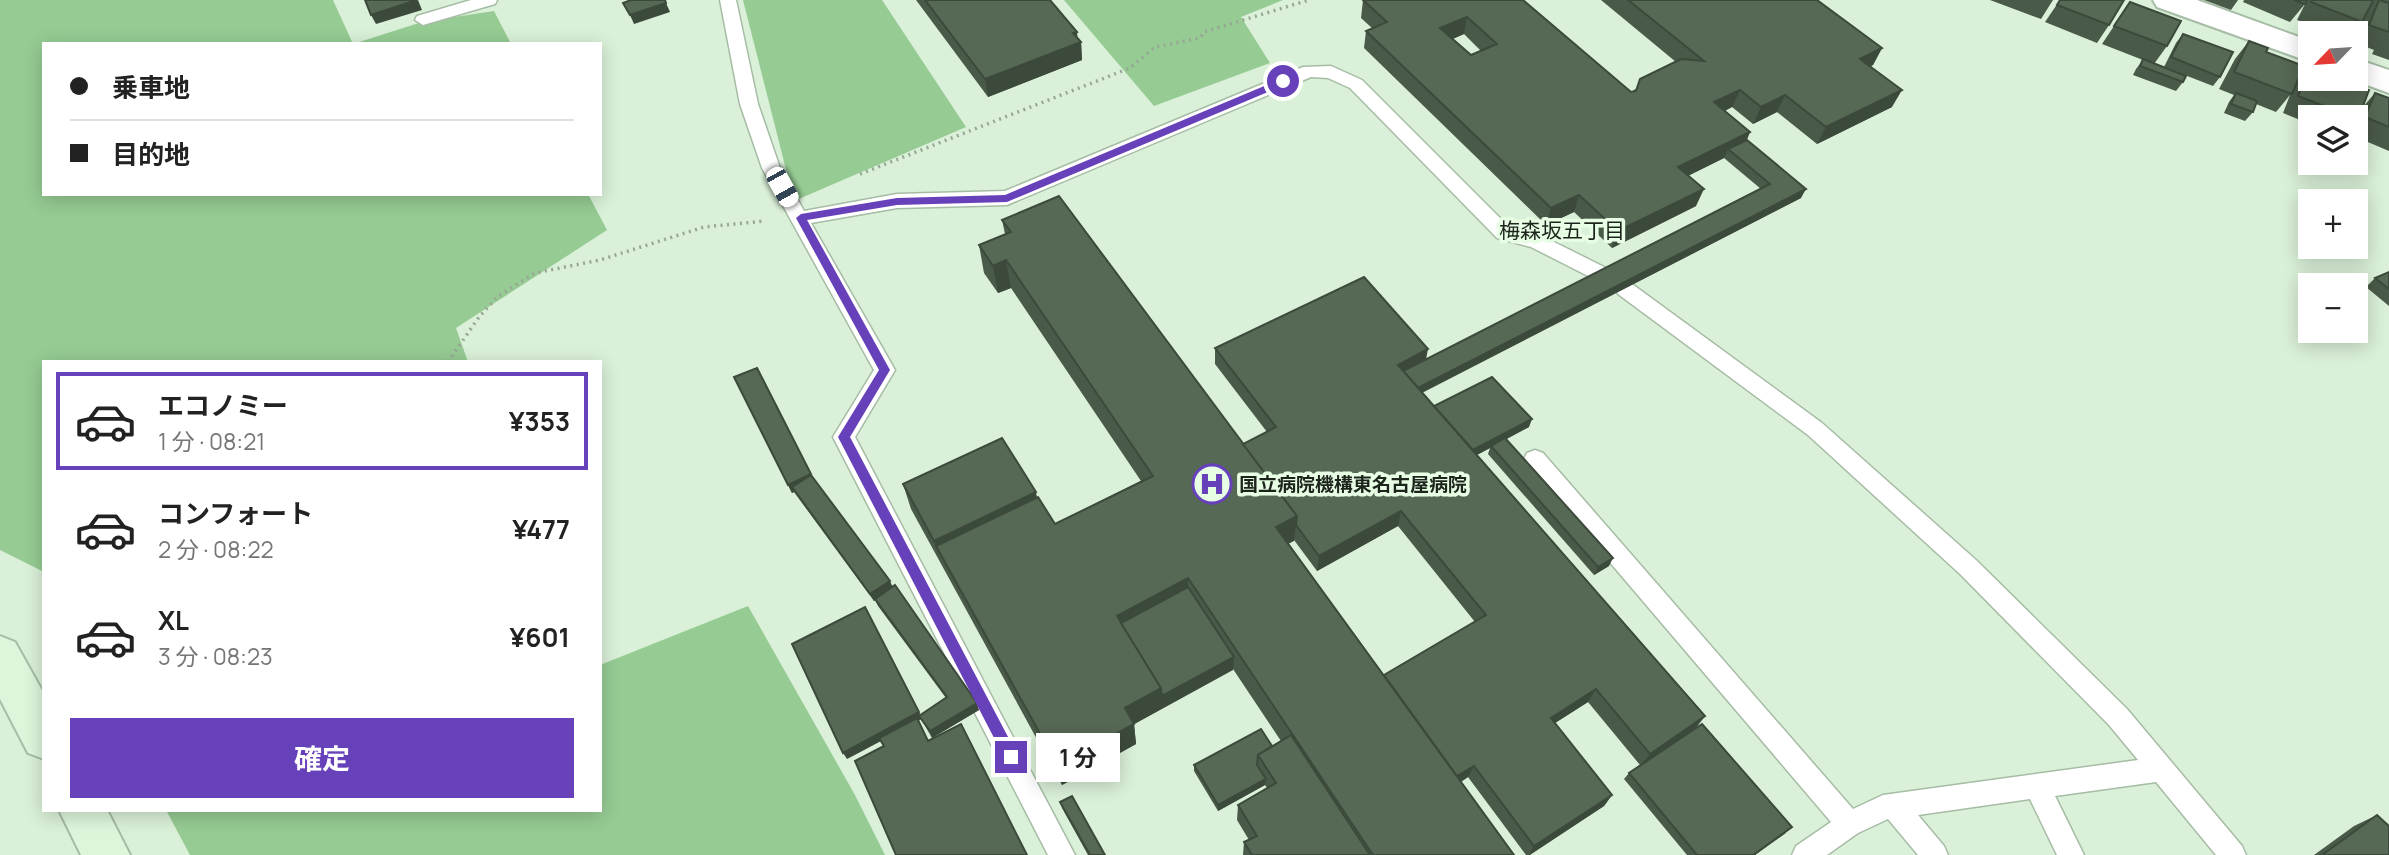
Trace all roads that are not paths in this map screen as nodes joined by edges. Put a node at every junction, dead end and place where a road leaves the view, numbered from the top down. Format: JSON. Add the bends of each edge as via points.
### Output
{"nodes":[{"id":1,"x":489,"y":0,"type":"edge"},
{"id":2,"x":728,"y":0,"type":"edge"},
{"id":3,"x":2168,"y":0,"type":"edge"},
{"id":4,"x":423,"y":20,"type":"dead end"},
{"id":5,"x":2298,"y":48,"type":"edge"},
{"id":6,"x":2368,"y":74,"type":"edge"},
{"id":7,"x":2389,"y":82,"type":"edge"},
{"id":8,"x":801,"y":218,"type":"junction"},
{"id":9,"x":1605,"y":276,"type":"edge"},
{"id":10,"x":1625,"y":289,"type":"edge"},
{"id":11,"x":1535,"y":459,"type":"dead end"},
{"id":12,"x":0,"y":656,"type":"edge"},
{"id":13,"x":42,"y":734,"type":"edge"},
{"id":14,"x":2162,"y":769,"type":"junction"},
{"id":15,"x":2037,"y":786,"type":"junction"},
{"id":16,"x":1894,"y":806,"type":"junction"},
{"id":17,"x":83,"y":812,"type":"edge"},
{"id":18,"x":1849,"y":824,"type":"junction"},
{"id":19,"x":106,"y":855,"type":"edge"},
{"id":20,"x":1062,"y":855,"type":"edge"},
{"id":21,"x":1805,"y":855,"type":"edge"},
{"id":22,"x":1935,"y":855,"type":"edge"},
{"id":23,"x":2071,"y":855,"type":"edge"},
{"id":24,"x":2233,"y":855,"type":"edge"}],
"edges":[{"from":1,"to":4,"type":"lane"},
{"from":2,"to":8,"type":"lane","via":[[749,104],[771,168]]},
{"from":3,"to":5,"type":"street"},
{"from":6,"to":7,"type":"street"},
{"from":8,"to":9,"type":"lane","via":[[897,201],[1007,198],[1308,71],[1331,72],[1356,85],[1504,233],[1537,242]]},
{"from":8,"to":20,"type":"lane","via":[[885,370],[844,437]]},
{"from":10,"to":14,"type":"lane","via":[[1815,429],[1968,567],[2118,717]]},
{"from":11,"to":18,"type":"lane"},
{"from":12,"to":13,"type":"street"},
{"from":14,"to":15,"type":"lane"},
{"from":14,"to":24,"type":"lane"},
{"from":15,"to":16,"type":"lane"},
{"from":15,"to":23,"type":"lane"},
{"from":16,"to":18,"type":"lane"},
{"from":16,"to":22,"type":"lane"},
{"from":17,"to":19,"type":"street"},
{"from":18,"to":21,"type":"lane"}]}
